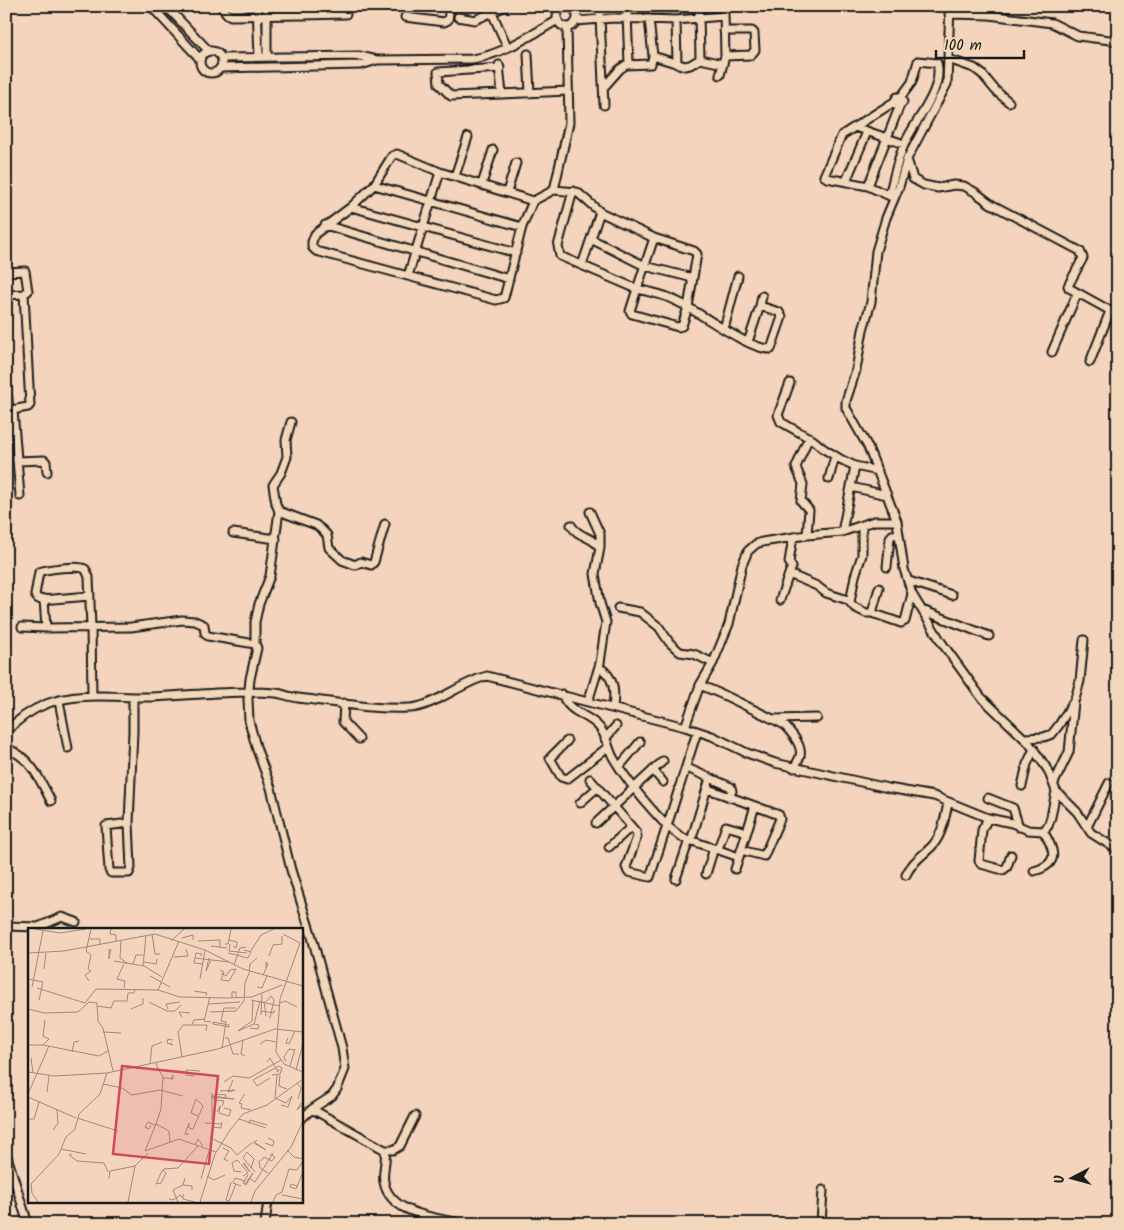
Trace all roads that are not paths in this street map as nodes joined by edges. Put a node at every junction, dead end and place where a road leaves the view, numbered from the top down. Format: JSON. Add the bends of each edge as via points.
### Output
{"nodes":[{"id":1,"x":151,"y":6,"type":"edge"},
{"id":2,"x":166,"y":6,"type":"edge"},
{"id":3,"x":222,"y":6,"type":"edge"},
{"id":4,"x":258,"y":6,"type":"edge"},
{"id":5,"x":267,"y":6,"type":"edge"},
{"id":6,"x":303,"y":6,"type":"edge"},
{"id":7,"x":450,"y":6,"type":"edge"},
{"id":8,"x":506,"y":6,"type":"edge"},
{"id":9,"x":564,"y":7,"type":"edge"},
{"id":10,"x":651,"y":7,"type":"edge"},
{"id":11,"x":675,"y":7,"type":"edge"},
{"id":12,"x":699,"y":7,"type":"edge"},
{"id":13,"x":724,"y":7,"type":"edge"},
{"id":14,"x":600,"y":8,"type":"edge"},
{"id":15,"x":627,"y":8,"type":"edge"},
{"id":16,"x":491,"y":10,"type":"edge"},
{"id":17,"x":949,"y":10,"type":"edge"},
{"id":18,"x":576,"y":12,"type":"junction"},
{"id":19,"x":346,"y":14,"type":"dead end"},
{"id":20,"x":303,"y":15,"type":"junction"},
{"id":21,"x":258,"y":16,"type":"junction"},
{"id":22,"x":267,"y":16,"type":"junction"},
{"id":23,"x":724,"y":16,"type":"junction"},
{"id":24,"x":405,"y":17,"type":"dead end"},
{"id":25,"x":458,"y":17,"type":"dead end"},
{"id":26,"x":627,"y":18,"type":"junction"},
{"id":27,"x":699,"y":18,"type":"junction"},
{"id":28,"x":600,"y":19,"type":"junction"},
{"id":29,"x":649,"y":19,"type":"junction"},
{"id":30,"x":558,"y":20,"type":"junction"},
{"id":31,"x":676,"y":20,"type":"junction"},
{"id":32,"x":576,"y":21,"type":"junction"},
{"id":33,"x":567,"y":27,"type":"junction"},
{"id":34,"x":724,"y":31,"type":"junction"},
{"id":35,"x":1118,"y":41,"type":"edge"},
{"id":36,"x":507,"y":46,"type":"junction"},
{"id":37,"x":209,"y":51,"type":"junction"},
{"id":38,"x":528,"y":54,"type":"dead end"},
{"id":39,"x":653,"y":56,"type":"junction"},
{"id":40,"x":725,"y":56,"type":"junction"},
{"id":41,"x":259,"y":57,"type":"junction"},
{"id":42,"x":267,"y":57,"type":"junction"},
{"id":43,"x":222,"y":58,"type":"junction"},
{"id":44,"x":200,"y":59,"type":"junction"},
{"id":45,"x":700,"y":59,"type":"junction"},
{"id":46,"x":948,"y":59,"type":"junction"},
{"id":47,"x":376,"y":60,"type":"junction"},
{"id":48,"x":628,"y":64,"type":"junction"},
{"id":49,"x":677,"y":64,"type":"junction"},
{"id":50,"x":723,"y":64,"type":"junction"},
{"id":51,"x":221,"y":68,"type":"junction"},
{"id":52,"x":720,"y":76,"type":"dead end"},
{"id":53,"x":604,"y":87,"type":"junction"},
{"id":54,"x":568,"y":91,"type":"junction"},
{"id":55,"x":530,"y":93,"type":"junction"},
{"id":56,"x":502,"y":94,"type":"junction"},
{"id":57,"x":1009,"y":102,"type":"dead end"},
{"id":58,"x":897,"y":104,"type":"junction"},
{"id":59,"x":604,"y":105,"type":"dead end"},
{"id":60,"x":855,"y":127,"type":"junction"},
{"id":61,"x":867,"y":132,"type":"junction"},
{"id":62,"x":468,"y":138,"type":"dead end"},
{"id":63,"x":887,"y":138,"type":"junction"},
{"id":64,"x":904,"y":144,"type":"junction"},
{"id":65,"x":493,"y":150,"type":"dead end"},
{"id":66,"x":907,"y":159,"type":"junction"},
{"id":67,"x":516,"y":163,"type":"dead end"},
{"id":68,"x":440,"y":172,"type":"junction"},
{"id":69,"x":456,"y":176,"type":"junction"},
{"id":70,"x":846,"y":181,"type":"junction"},
{"id":71,"x":482,"y":184,"type":"junction"},
{"id":72,"x":374,"y":185,"type":"junction"},
{"id":73,"x":868,"y":186,"type":"junction"},
{"id":74,"x":555,"y":188,"type":"junction"},
{"id":75,"x":572,"y":191,"type":"junction"},
{"id":76,"x":507,"y":192,"type":"junction"},
{"id":77,"x":892,"y":197,"type":"junction"},
{"id":78,"x":431,"y":200,"type":"junction"},
{"id":79,"x":532,"y":201,"type":"junction"},
{"id":80,"x":352,"y":207,"type":"junction"},
{"id":81,"x":600,"y":212,"type":"junction"},
{"id":82,"x":326,"y":225,"type":"junction"},
{"id":83,"x":423,"y":226,"type":"junction"},
{"id":84,"x":522,"y":227,"type":"junction"},
{"id":85,"x":654,"y":238,"type":"junction"},
{"id":86,"x":591,"y":239,"type":"junction"},
{"id":87,"x":415,"y":253,"type":"junction"},
{"id":88,"x":516,"y":253,"type":"junction"},
{"id":89,"x":582,"y":265,"type":"junction"},
{"id":90,"x":645,"y":266,"type":"junction"},
{"id":91,"x":6,"y":272,"type":"edge"},
{"id":92,"x":408,"y":276,"type":"junction"},
{"id":93,"x":738,"y":276,"type":"dead end"},
{"id":94,"x":694,"y":278,"type":"junction"},
{"id":95,"x":509,"y":279,"type":"junction"},
{"id":96,"x":637,"y":289,"type":"junction"},
{"id":97,"x":24,"y":294,"type":"junction"},
{"id":98,"x":1078,"y":294,"type":"junction"},
{"id":99,"x":6,"y":295,"type":"edge"},
{"id":100,"x":762,"y":296,"type":"dead end"},
{"id":101,"x":760,"y":306,"type":"junction"},
{"id":102,"x":688,"y":307,"type":"junction"},
{"id":103,"x":1110,"y":311,"type":"junction"},
{"id":104,"x":1118,"y":315,"type":"edge"},
{"id":105,"x":724,"y":329,"type":"junction"},
{"id":106,"x":748,"y":342,"type":"junction"},
{"id":107,"x":1052,"y":352,"type":"dead end"},
{"id":108,"x":1090,"y":362,"type":"dead end"},
{"id":109,"x":6,"y":378,"type":"edge"},
{"id":110,"x":790,"y":383,"type":"dead end"},
{"id":111,"x":9,"y":411,"type":"edge"},
{"id":112,"x":291,"y":422,"type":"dead end"},
{"id":113,"x":809,"y":437,"type":"junction"},
{"id":114,"x":835,"y":456,"type":"junction"},
{"id":115,"x":17,"y":461,"type":"junction"},
{"id":116,"x":855,"y":466,"type":"junction"},
{"id":117,"x":878,"y":471,"type":"junction"},
{"id":118,"x":47,"y":472,"type":"dead end"},
{"id":119,"x":829,"y":479,"type":"dead end"},
{"id":120,"x":851,"y":487,"type":"junction"},
{"id":121,"x":887,"y":495,"type":"junction"},
{"id":122,"x":20,"y":496,"type":"dead end"},
{"id":123,"x":280,"y":511,"type":"junction"},
{"id":124,"x":590,"y":512,"type":"dead end"},
{"id":125,"x":897,"y":521,"type":"junction"},
{"id":126,"x":385,"y":524,"type":"dead end"},
{"id":127,"x":571,"y":525,"type":"dead end"},
{"id":128,"x":862,"y":526,"type":"junction"},
{"id":129,"x":842,"y":532,"type":"junction"},
{"id":130,"x":233,"y":533,"type":"dead end"},
{"id":131,"x":899,"y":534,"type":"junction"},
{"id":132,"x":806,"y":535,"type":"junction"},
{"id":133,"x":793,"y":537,"type":"junction"},
{"id":134,"x":276,"y":539,"type":"junction"},
{"id":135,"x":600,"y":548,"type":"junction"},
{"id":136,"x":887,"y":567,"type":"dead end"},
{"id":137,"x":789,"y":574,"type":"junction"},
{"id":138,"x":909,"y":581,"type":"junction"},
{"id":139,"x":879,"y":588,"type":"dead end"},
{"id":140,"x":912,"y":594,"type":"junction"},
{"id":141,"x":952,"y":595,"type":"dead end"},
{"id":142,"x":90,"y":596,"type":"junction"},
{"id":143,"x":44,"y":600,"type":"junction"},
{"id":144,"x":780,"y":600,"type":"dead end"},
{"id":145,"x":850,"y":602,"type":"junction"},
{"id":146,"x":618,"y":608,"type":"dead end"},
{"id":147,"x":922,"y":610,"type":"junction"},
{"id":148,"x":872,"y":613,"type":"junction"},
{"id":149,"x":22,"y":627,"type":"dead end"},
{"id":150,"x":91,"y":627,"type":"junction"},
{"id":151,"x":46,"y":628,"type":"junction"},
{"id":152,"x":989,"y":636,"type":"dead end"},
{"id":153,"x":1084,"y":640,"type":"dead end"},
{"id":154,"x":255,"y":644,"type":"junction"},
{"id":155,"x":713,"y":663,"type":"junction"},
{"id":156,"x":599,"y":666,"type":"junction"},
{"id":157,"x":700,"y":685,"type":"junction"},
{"id":158,"x":249,"y":691,"type":"junction"},
{"id":159,"x":562,"y":694,"type":"junction"},
{"id":160,"x":92,"y":696,"type":"junction"},
{"id":161,"x":132,"y":698,"type":"junction"},
{"id":162,"x":1075,"y":699,"type":"junction"},
{"id":163,"x":60,"y":700,"type":"junction"},
{"id":164,"x":588,"y":702,"type":"junction"},
{"id":165,"x":344,"y":703,"type":"junction"},
{"id":166,"x":613,"y":708,"type":"junction"},
{"id":167,"x":817,"y":718,"type":"dead end"},
{"id":168,"x":774,"y":719,"type":"junction"},
{"id":169,"x":616,"y":726,"type":"dead end"},
{"id":170,"x":685,"y":727,"type":"junction"},
{"id":171,"x":6,"y":732,"type":"edge"},
{"id":172,"x":697,"y":732,"type":"junction"},
{"id":173,"x":1024,"y":738,"type":"junction"},
{"id":174,"x":359,"y":739,"type":"dead end"},
{"id":175,"x":605,"y":739,"type":"junction"},
{"id":176,"x":567,"y":741,"type":"dead end"},
{"id":177,"x":640,"y":742,"type":"dead end"},
{"id":178,"x":608,"y":746,"type":"junction"},
{"id":179,"x":6,"y":748,"type":"edge"},
{"id":180,"x":68,"y":748,"type":"dead end"},
{"id":181,"x":1034,"y":749,"type":"junction"},
{"id":182,"x":663,"y":761,"type":"dead end"},
{"id":183,"x":619,"y":767,"type":"junction"},
{"id":184,"x":687,"y":768,"type":"junction"},
{"id":185,"x":794,"y":768,"type":"junction"},
{"id":186,"x":653,"y":770,"type":"junction"},
{"id":187,"x":710,"y":778,"type":"junction"},
{"id":188,"x":590,"y":779,"type":"dead end"},
{"id":189,"x":663,"y":782,"type":"dead end"},
{"id":190,"x":1054,"y":783,"type":"junction"},
{"id":191,"x":1109,"y":783,"type":"dead end"},
{"id":192,"x":1022,"y":786,"type":"dead end"},
{"id":193,"x":598,"y":788,"type":"junction"},
{"id":194,"x":634,"y":789,"type":"junction"},
{"id":195,"x":708,"y":789,"type":"junction"},
{"id":196,"x":1056,"y":790,"type":"junction"},
{"id":197,"x":729,"y":798,"type":"junction"},
{"id":198,"x":988,"y":798,"type":"dead end"},
{"id":199,"x":51,"y":802,"type":"dead end"},
{"id":200,"x":580,"y":803,"type":"dead end"},
{"id":201,"x":948,"y":803,"type":"junction"},
{"id":202,"x":755,"y":806,"type":"junction"},
{"id":203,"x":614,"y":807,"type":"junction"},
{"id":204,"x":988,"y":818,"type":"junction"},
{"id":205,"x":129,"y":823,"type":"junction"},
{"id":206,"x":596,"y":823,"type":"dead end"},
{"id":207,"x":667,"y":826,"type":"junction"},
{"id":208,"x":1019,"y":826,"type":"junction"},
{"id":209,"x":631,"y":827,"type":"junction"},
{"id":210,"x":1086,"y":827,"type":"junction"},
{"id":211,"x":1042,"y":831,"type":"junction"},
{"id":212,"x":747,"y":832,"type":"junction"},
{"id":213,"x":690,"y":840,"type":"junction"},
{"id":214,"x":609,"y":847,"type":"dead end"},
{"id":215,"x":716,"y":848,"type":"junction"},
{"id":216,"x":1118,"y":850,"type":"edge"},
{"id":217,"x":740,"y":853,"type":"junction"},
{"id":218,"x":1011,"y":855,"type":"dead end"},
{"id":219,"x":735,"y":869,"type":"dead end"},
{"id":220,"x":1034,"y":870,"type":"dead end"},
{"id":221,"x":706,"y":874,"type":"dead end"},
{"id":222,"x":906,"y":875,"type":"dead end"},
{"id":223,"x":676,"y":879,"type":"dead end"},
{"id":224,"x":76,"y":922,"type":"dead end"},
{"id":225,"x":6,"y":926,"type":"edge"},
{"id":226,"x":312,"y":1109,"type":"junction"},
{"id":227,"x":415,"y":1116,"type":"dead end"},
{"id":228,"x":302,"y":1119,"type":"edge"},
{"id":229,"x":385,"y":1150,"type":"junction"},
{"id":230,"x":6,"y":1153,"type":"edge"},
{"id":231,"x":823,"y":1190,"type":"dead end"},
{"id":232,"x":268,"y":1202,"type":"edge"},
{"id":233,"x":459,"y":1223,"type":"edge"},
{"id":234,"x":28,"y":1224,"type":"edge"},
{"id":235,"x":265,"y":1224,"type":"edge"},
{"id":236,"x":821,"y":1224,"type":"edge"}],
"edges":[{"from":1,"to":44,"type":"street"},
{"from":2,"to":37,"type":"street"},
{"from":3,"to":21,"type":"street","via":[[231,16]]},
{"from":4,"to":21,"type":"street"},
{"from":5,"to":22,"type":"street"},
{"from":6,"to":20,"type":"street"},
{"from":7,"to":24,"type":"street","via":[[448,20],[444,22]]},
{"from":8,"to":16,"type":"street"},
{"from":9,"to":18,"type":"street"},
{"from":9,"to":30,"type":"street","via":[[558,12]]},
{"from":10,"to":11,"type":"street"},
{"from":10,"to":15,"type":"street"},
{"from":11,"to":12,"type":"street"},
{"from":12,"to":13,"type":"street"},
{"from":12,"to":27,"type":"street"},
{"from":13,"to":23,"type":"street"},
{"from":14,"to":15,"type":"street"},
{"from":14,"to":18,"type":"street"},
{"from":14,"to":28,"type":"street"},
{"from":15,"to":26,"type":"street"},
{"from":16,"to":25,"type":"street","via":[[476,20]]},
{"from":16,"to":36,"type":"street"},
{"from":17,"to":35,"type":"street","via":[[1052,24],[1078,36]]},
{"from":17,"to":46,"type":"street"},
{"from":18,"to":32,"type":"street"},
{"from":19,"to":20,"type":"street"},
{"from":20,"to":22,"type":"street"},
{"from":21,"to":22,"type":"street"},
{"from":21,"to":41,"type":"street"},
{"from":22,"to":42,"type":"street"},
{"from":23,"to":27,"type":"street"},
{"from":23,"to":34,"type":"street"},
{"from":26,"to":28,"type":"street"},
{"from":26,"to":29,"type":"street"},
{"from":26,"to":48,"type":"street"},
{"from":27,"to":31,"type":"street"},
{"from":27,"to":45,"type":"street"},
{"from":28,"to":32,"type":"street"},
{"from":28,"to":53,"type":"street"},
{"from":29,"to":31,"type":"street"},
{"from":29,"to":39,"type":"street"},
{"from":30,"to":33,"type":"street"},
{"from":30,"to":36,"type":"street"},
{"from":31,"to":49,"type":"street"},
{"from":32,"to":33,"type":"street"},
{"from":33,"to":54,"type":"street"},
{"from":34,"to":40,"type":"street"},
{"from":34,"to":40,"type":"street","via":[[752,31],[755,50],[751,55]]},
{"from":36,"to":47,"type":"street","via":[[490,55],[472,59]]},
{"from":37,"to":43,"type":"street","via":[[218,53]]},
{"from":37,"to":44,"type":"street"},
{"from":38,"to":55,"type":"street"},
{"from":39,"to":48,"type":"street","via":[[650,65]]},
{"from":39,"to":49,"type":"street"},
{"from":40,"to":50,"type":"street"},
{"from":41,"to":42,"type":"street"},
{"from":41,"to":43,"type":"street"},
{"from":42,"to":47,"type":"street","via":[[360,56]]},
{"from":43,"to":51,"type":"street"},
{"from":44,"to":51,"type":"street","via":[[201,67],[207,73]]},
{"from":45,"to":49,"type":"street","via":[[690,65]]},
{"from":45,"to":50,"type":"street"},
{"from":46,"to":57,"type":"street","via":[[974,68]]},
{"from":46,"to":66,"type":"street","via":[[946,88]]},
{"from":47,"to":51,"type":"street","via":[[361,65]]},
{"from":48,"to":53,"type":"street"},
{"from":50,"to":52,"type":"street"},
{"from":53,"to":59,"type":"street"},
{"from":54,"to":55,"type":"street"},
{"from":54,"to":74,"type":"street","via":[[568,130]]},
{"from":55,"to":56,"type":"street"},
{"from":56,"to":56,"type":"street","via":[[450,95],[440,87],[437,73],[500,67]]},
{"from":58,"to":60,"type":"street"},
{"from":58,"to":63,"type":"street"},
{"from":58,"to":64,"type":"street","via":[[903,102],[901,97],[912,82],[918,61],[937,63],[936,87]]},
{"from":60,"to":61,"type":"street"},
{"from":60,"to":70,"type":"street","via":[[841,137],[824,176]]},
{"from":61,"to":63,"type":"street"},
{"from":61,"to":70,"type":"street"},
{"from":62,"to":69,"type":"street"},
{"from":63,"to":64,"type":"street"},
{"from":63,"to":73,"type":"street"},
{"from":64,"to":77,"type":"street"},
{"from":65,"to":71,"type":"street"},
{"from":66,"to":77,"type":"street"},
{"from":66,"to":98,"type":"street","via":[[913,179],[924,185],[938,188],[964,186],[991,204],[1080,251],[1083,258],[1068,286]]},
{"from":67,"to":76,"type":"street"},
{"from":68,"to":69,"type":"street"},
{"from":68,"to":72,"type":"street","via":[[397,154],[392,156]]},
{"from":68,"to":78,"type":"street"},
{"from":69,"to":71,"type":"street"},
{"from":70,"to":73,"type":"street"},
{"from":71,"to":76,"type":"street"},
{"from":72,"to":78,"type":"street"},
{"from":72,"to":80,"type":"street"},
{"from":73,"to":77,"type":"street"},
{"from":74,"to":75,"type":"street"},
{"from":74,"to":79,"type":"street"},
{"from":75,"to":81,"type":"street","via":[[584,196]]},
{"from":75,"to":89,"type":"street","via":[[558,250],[560,256]]},
{"from":76,"to":79,"type":"street"},
{"from":77,"to":117,"type":"street","via":[[876,251],[871,302],[846,400],[846,408]]},
{"from":78,"to":83,"type":"street"},
{"from":78,"to":84,"type":"street"},
{"from":79,"to":84,"type":"street"},
{"from":80,"to":82,"type":"street"},
{"from":80,"to":83,"type":"street"},
{"from":81,"to":85,"type":"street"},
{"from":81,"to":86,"type":"street"},
{"from":82,"to":87,"type":"street"},
{"from":82,"to":92,"type":"street","via":[[312,242],[316,250]]},
{"from":83,"to":87,"type":"street"},
{"from":83,"to":88,"type":"street"},
{"from":84,"to":88,"type":"street"},
{"from":85,"to":90,"type":"street"},
{"from":85,"to":94,"type":"street","via":[[694,251],[697,260]]},
{"from":86,"to":89,"type":"street"},
{"from":86,"to":90,"type":"street"},
{"from":87,"to":92,"type":"street"},
{"from":87,"to":95,"type":"street"},
{"from":88,"to":95,"type":"street"},
{"from":89,"to":96,"type":"street"},
{"from":90,"to":94,"type":"street"},
{"from":90,"to":96,"type":"street"},
{"from":91,"to":97,"type":"street","via":[[25,271],[28,291]]},
{"from":92,"to":95,"type":"street","via":[[496,300],[504,298]]},
{"from":93,"to":105,"type":"street"},
{"from":94,"to":102,"type":"street"},
{"from":96,"to":102,"type":"street","via":[[673,299]]},
{"from":96,"to":102,"type":"street","via":[[630,311],[632,314],[678,327],[683,324]]},
{"from":97,"to":99,"type":"street"},
{"from":97,"to":111,"type":"street","via":[[30,404]]},
{"from":98,"to":103,"type":"street"},
{"from":98,"to":107,"type":"street"},
{"from":100,"to":101,"type":"street"},
{"from":101,"to":106,"type":"street"},
{"from":101,"to":106,"type":"street","via":[[781,314],[774,345],[766,349]]},
{"from":102,"to":105,"type":"street"},
{"from":103,"to":104,"type":"street"},
{"from":103,"to":108,"type":"street"},
{"from":105,"to":106,"type":"street"},
{"from":109,"to":111,"type":"street"},
{"from":110,"to":113,"type":"street","via":[[778,417],[781,422]]},
{"from":111,"to":115,"type":"street"},
{"from":112,"to":123,"type":"street","via":[[286,440],[287,458],[273,485]]},
{"from":113,"to":114,"type":"street"},
{"from":113,"to":132,"type":"street","via":[[796,467],[803,484],[801,501],[809,510]]},
{"from":114,"to":116,"type":"street"},
{"from":114,"to":119,"type":"street"},
{"from":115,"to":118,"type":"street","via":[[44,460]]},
{"from":115,"to":122,"type":"street"},
{"from":116,"to":117,"type":"street"},
{"from":116,"to":120,"type":"street"},
{"from":117,"to":121,"type":"street"},
{"from":120,"to":121,"type":"street"},
{"from":120,"to":129,"type":"street"},
{"from":121,"to":125,"type":"street"},
{"from":123,"to":126,"type":"street","via":[[316,525],[326,535],[328,548],[342,560],[355,565],[374,562]]},
{"from":123,"to":134,"type":"street"},
{"from":124,"to":135,"type":"street","via":[[600,534]]},
{"from":125,"to":128,"type":"street","via":[[874,521]]},
{"from":125,"to":131,"type":"street"},
{"from":127,"to":135,"type":"street","via":[[578,534],[593,540]]},
{"from":128,"to":129,"type":"street"},
{"from":128,"to":145,"type":"street","via":[[862,556],[854,576]]},
{"from":129,"to":132,"type":"street"},
{"from":130,"to":134,"type":"street"},
{"from":131,"to":136,"type":"street","via":[[890,538]]},
{"from":131,"to":138,"type":"street"},
{"from":132,"to":133,"type":"street"},
{"from":133,"to":137,"type":"street"},
{"from":133,"to":155,"type":"street","via":[[756,544],[746,556],[729,624]]},
{"from":134,"to":154,"type":"street","via":[[270,576],[255,622]]},
{"from":135,"to":156,"type":"street","via":[[595,574],[606,622]]},
{"from":137,"to":144,"type":"street"},
{"from":137,"to":145,"type":"street"},
{"from":138,"to":140,"type":"street"},
{"from":138,"to":141,"type":"street"},
{"from":139,"to":148,"type":"street"},
{"from":140,"to":147,"type":"street"},
{"from":140,"to":148,"type":"street","via":[[903,623]]},
{"from":142,"to":143,"type":"street"},
{"from":142,"to":143,"type":"street","via":[[85,569],[66,568],[39,572],[35,595]]},
{"from":142,"to":150,"type":"street"},
{"from":143,"to":151,"type":"street"},
{"from":145,"to":148,"type":"street","via":[[854,607]]},
{"from":146,"to":155,"type":"street","via":[[640,612],[659,627],[680,652],[694,654]]},
{"from":147,"to":152,"type":"street"},
{"from":147,"to":173,"type":"street","via":[[981,698]]},
{"from":149,"to":151,"type":"street"},
{"from":150,"to":151,"type":"street"},
{"from":150,"to":154,"type":"street","via":[[195,621],[204,625],[208,636]]},
{"from":150,"to":160,"type":"street"},
{"from":153,"to":162,"type":"street"},
{"from":154,"to":158,"type":"street","via":[[257,652]]},
{"from":155,"to":157,"type":"street"},
{"from":156,"to":164,"type":"street"},
{"from":156,"to":166,"type":"street","via":[[613,683]]},
{"from":157,"to":168,"type":"street"},
{"from":157,"to":170,"type":"street"},
{"from":158,"to":161,"type":"street"},
{"from":158,"to":165,"type":"street"},
{"from":158,"to":226,"type":"street","via":[[252,733],[271,788],[342,1048],[344,1075],[332,1096]]},
{"from":159,"to":164,"type":"street"},
{"from":159,"to":165,"type":"street","via":[[487,676],[415,708]]},
{"from":159,"to":175,"type":"street","via":[[572,710],[601,729]]},
{"from":160,"to":161,"type":"street"},
{"from":160,"to":163,"type":"street"},
{"from":161,"to":205,"type":"street"},
{"from":162,"to":173,"type":"street","via":[[1052,734]]},
{"from":162,"to":190,"type":"street","via":[[1069,752]]},
{"from":163,"to":171,"type":"street","via":[[34,710]]},
{"from":163,"to":180,"type":"street"},
{"from":164,"to":166,"type":"street"},
{"from":165,"to":174,"type":"street","via":[[343,722]]},
{"from":166,"to":170,"type":"street"},
{"from":167,"to":168,"type":"street"},
{"from":168,"to":185,"type":"street","via":[[788,728],[800,750]]},
{"from":169,"to":175,"type":"street"},
{"from":170,"to":172,"type":"street"},
{"from":172,"to":184,"type":"street"},
{"from":172,"to":185,"type":"street"},
{"from":173,"to":181,"type":"street"},
{"from":175,"to":178,"type":"street"},
{"from":176,"to":178,"type":"street","via":[[550,758],[564,779]]},
{"from":177,"to":183,"type":"street"},
{"from":178,"to":183,"type":"street"},
{"from":179,"to":199,"type":"street","via":[[32,766]]},
{"from":181,"to":190,"type":"street"},
{"from":181,"to":192,"type":"street"},
{"from":182,"to":186,"type":"street"},
{"from":183,"to":194,"type":"street"},
{"from":184,"to":187,"type":"street"},
{"from":184,"to":207,"type":"street"},
{"from":185,"to":201,"type":"street","via":[[934,796]]},
{"from":186,"to":189,"type":"street"},
{"from":186,"to":194,"type":"street"},
{"from":187,"to":195,"type":"street"},
{"from":187,"to":197,"type":"street","via":[[731,787]]},
{"from":188,"to":193,"type":"street"},
{"from":190,"to":196,"type":"street"},
{"from":191,"to":210,"type":"street"},
{"from":193,"to":200,"type":"street"},
{"from":193,"to":203,"type":"street"},
{"from":194,"to":203,"type":"street"},
{"from":194,"to":207,"type":"street"},
{"from":195,"to":197,"type":"street"},
{"from":195,"to":213,"type":"street"},
{"from":196,"to":210,"type":"street"},
{"from":196,"to":211,"type":"street","via":[[1048,826]]},
{"from":197,"to":202,"type":"street"},
{"from":198,"to":208,"type":"street","via":[[1013,808]]},
{"from":201,"to":204,"type":"street"},
{"from":201,"to":222,"type":"street","via":[[938,838],[913,863]]},
{"from":202,"to":212,"type":"street"},
{"from":202,"to":217,"type":"street","via":[[778,815],[780,819],[764,856]]},
{"from":203,"to":206,"type":"street"},
{"from":203,"to":209,"type":"street"},
{"from":204,"to":208,"type":"street"},
{"from":204,"to":218,"type":"street","via":[[982,830],[979,861],[1003,870]]},
{"from":205,"to":205,"type":"street","via":[[106,826],[111,874],[131,872]]},
{"from":207,"to":209,"type":"street","via":[[649,878],[628,872],[626,867],[637,837]]},
{"from":207,"to":213,"type":"street"},
{"from":208,"to":211,"type":"street"},
{"from":209,"to":214,"type":"street"},
{"from":210,"to":216,"type":"street"},
{"from":211,"to":220,"type":"street","via":[[1050,843],[1053,857],[1051,863]]},
{"from":212,"to":215,"type":"street","via":[[726,826]]},
{"from":212,"to":217,"type":"street"},
{"from":213,"to":215,"type":"street"},
{"from":213,"to":223,"type":"street"},
{"from":215,"to":217,"type":"street"},
{"from":215,"to":221,"type":"street"},
{"from":217,"to":219,"type":"street"},
{"from":224,"to":225,"type":"street","via":[[62,917],[38,927]]},
{"from":226,"to":228,"type":"street"},
{"from":226,"to":229,"type":"street"},
{"from":227,"to":229,"type":"street","via":[[400,1146]]},
{"from":229,"to":233,"type":"street","via":[[384,1180],[396,1203],[422,1214]]},
{"from":230,"to":234,"type":"street"},
{"from":231,"to":236,"type":"street"},
{"from":232,"to":235,"type":"street"}]}
